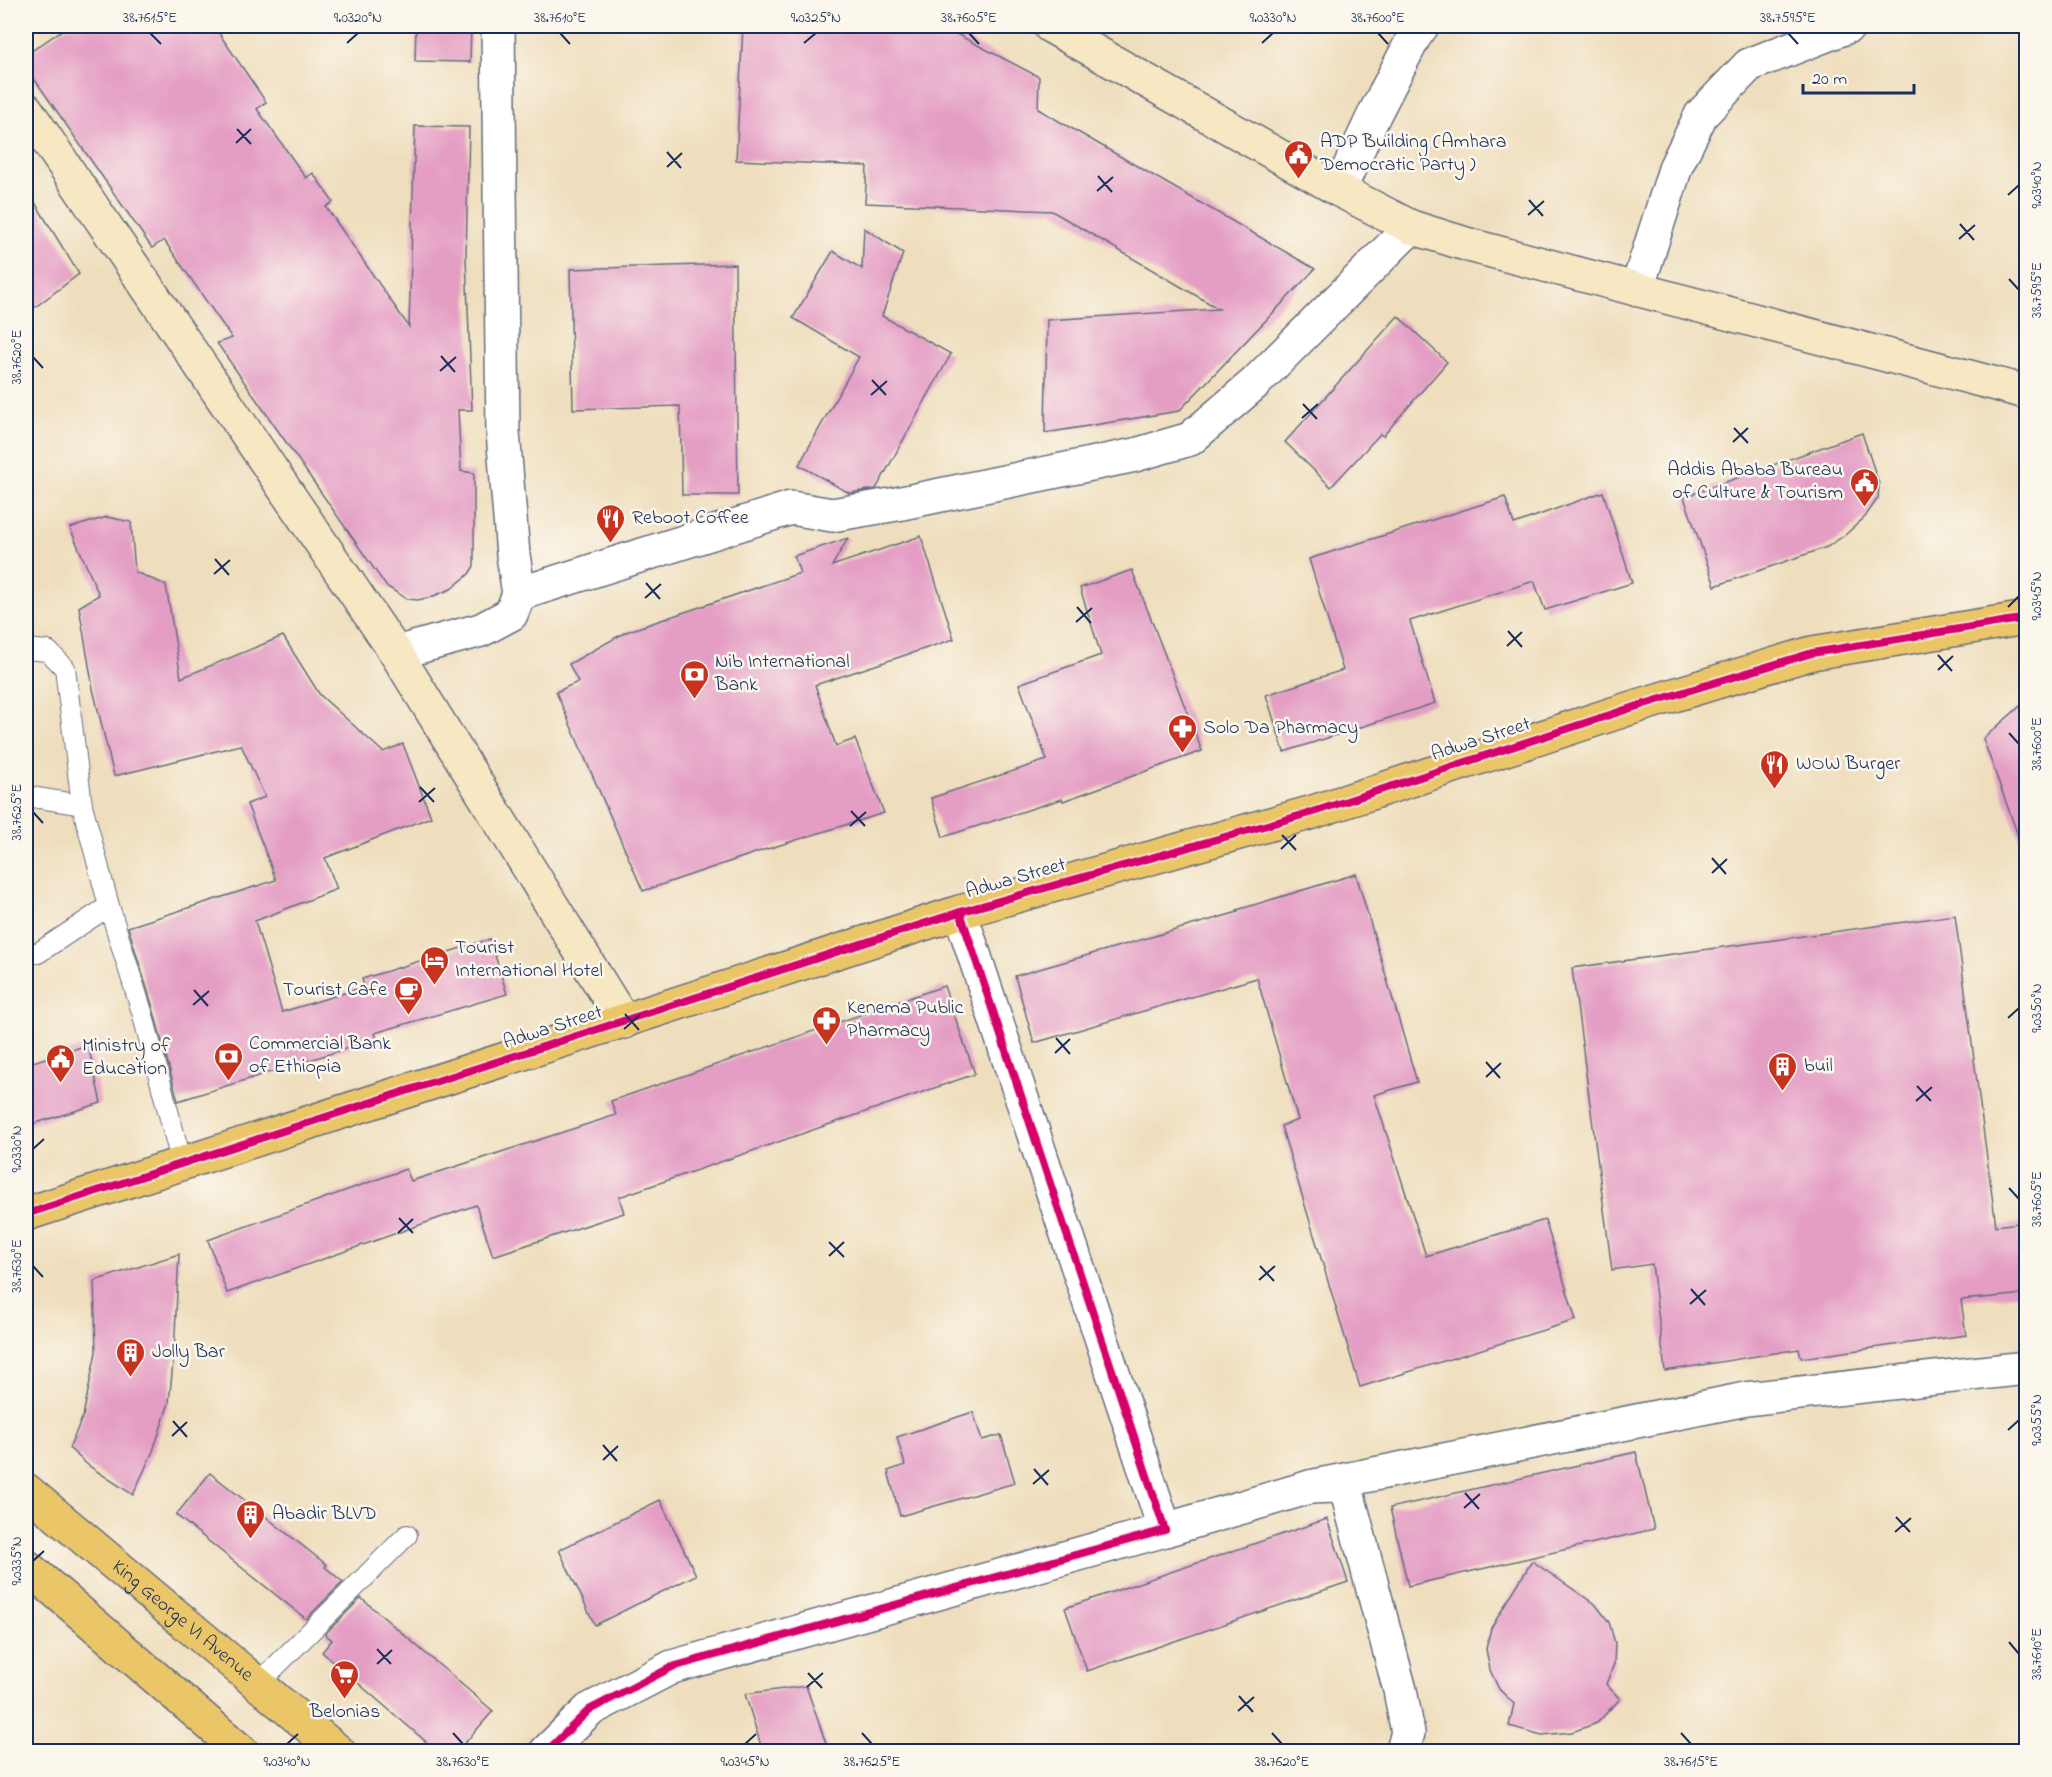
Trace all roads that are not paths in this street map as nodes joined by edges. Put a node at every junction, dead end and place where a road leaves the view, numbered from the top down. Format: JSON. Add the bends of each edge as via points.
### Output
{"nodes":[{"id":1,"x":498,"y":26,"type":"edge"},
{"id":2,"x":1050,"y":26,"type":"edge"},
{"id":3,"x":1422,"y":26,"type":"edge"},
{"id":4,"x":1849,"y":26,"type":"edge"},
{"id":5,"x":26,"y":109,"type":"edge"},
{"id":6,"x":1340,"y":190,"type":"junction"},
{"id":7,"x":1412,"y":227,"type":"junction"},
{"id":8,"x":1637,"y":289,"type":"junction"},
{"id":9,"x":2026,"y":392,"type":"edge"},
{"id":10,"x":519,"y":594,"type":"junction"},
{"id":11,"x":2026,"y":618,"type":"edge"},
{"id":12,"x":26,"y":649,"type":"edge"},
{"id":13,"x":396,"y":652,"type":"junction"},
{"id":14,"x":26,"y":796,"type":"edge"},
{"id":15,"x":82,"y":805,"type":"junction"},
{"id":16,"x":109,"y":906,"type":"junction"},
{"id":17,"x":960,"y":912,"type":"junction"},
{"id":18,"x":26,"y":954,"type":"edge"},
{"id":19,"x":624,"y":1022,"type":"junction"},
{"id":20,"x":182,"y":1164,"type":"junction"},
{"id":21,"x":26,"y":1214,"type":"edge"},
{"id":22,"x":2026,"y":1368,"type":"edge"},
{"id":23,"x":1310,"y":1487,"type":"junction"},
{"id":24,"x":26,"y":1490,"type":"edge"},
{"id":25,"x":1165,"y":1530,"type":"junction"},
{"id":26,"x":407,"y":1535,"type":"dead end"},
{"id":27,"x":26,"y":1566,"type":"edge"},
{"id":28,"x":258,"y":1684,"type":"junction"},
{"id":29,"x":242,"y":1752,"type":"edge"},
{"id":30,"x":339,"y":1752,"type":"edge"},
{"id":31,"x":546,"y":1752,"type":"edge"},
{"id":32,"x":1402,"y":1752,"type":"edge"}],
"edges":[{"from":1,"to":10,"type":"street","via":[[503,432]]},
{"from":2,"to":6,"type":"street"},
{"from":3,"to":6,"type":"street","via":[[1375,112]]},
{"from":4,"to":8,"type":"street","via":[[1749,65],[1701,115],[1676,166]]},
{"from":5,"to":13,"type":"street"},
{"from":6,"to":7,"type":"street"},
{"from":7,"to":8,"type":"street"},
{"from":7,"to":10,"type":"street","via":[[1255,383],[1190,439],[1135,455],[897,504],[832,515],[791,508]]},
{"from":8,"to":9,"type":"street"},
{"from":10,"to":13,"type":"street","via":[[511,614],[480,630]]},
{"from":11,"to":17,"type":"main road","name":"Adwa Street","via":[[1812,653],[1312,812]]},
{"from":12,"to":15,"type":"lane","via":[[48,651],[65,668]]},
{"from":13,"to":19,"type":"street"},
{"from":14,"to":15,"type":"lane"},
{"from":15,"to":16,"type":"lane"},
{"from":16,"to":18,"type":"lane","via":[[38,953]]},
{"from":16,"to":20,"type":"lane"},
{"from":17,"to":19,"type":"main road","name":"Adwa Street"},
{"from":17,"to":25,"type":"street"},
{"from":19,"to":20,"type":"main road","name":"Adwa Street"},
{"from":20,"to":21,"type":"main road","name":"Adwa Street"},
{"from":22,"to":23,"type":"street","via":[[1746,1399]]},
{"from":23,"to":25,"type":"street"},
{"from":23,"to":32,"type":"street","via":[[1335,1486],[1347,1492],[1400,1690],[1408,1733]]},
{"from":24,"to":28,"type":"main road","name":"King George VI Avenue"},
{"from":25,"to":31,"type":"street","via":[[672,1667],[589,1710]]},
{"from":26,"to":28,"type":"lane"},
{"from":27,"to":29,"type":"main road"},
{"from":28,"to":30,"type":"main road","name":"King George VI Avenue"}]}
